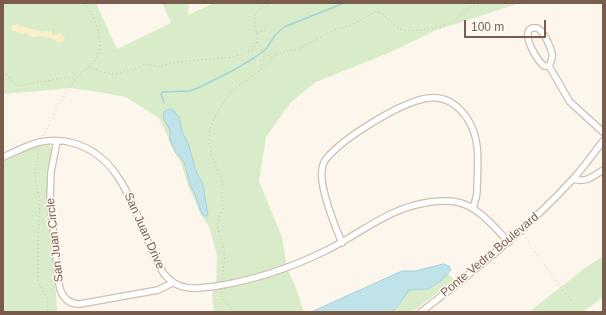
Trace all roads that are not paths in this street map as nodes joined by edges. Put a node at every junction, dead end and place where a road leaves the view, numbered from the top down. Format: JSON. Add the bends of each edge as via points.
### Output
{"nodes":[{"id":1,"x":549,"y":66,"type":"junction"},
{"id":2,"x":603,"y":132,"type":"edge"},
{"id":3,"x":57,"y":141,"type":"junction"},
{"id":4,"x":603,"y":141,"type":"edge"},
{"id":5,"x":3,"y":157,"type":"edge"},
{"id":6,"x":603,"y":170,"type":"edge"},
{"id":7,"x":573,"y":179,"type":"junction"},
{"id":8,"x":473,"y":208,"type":"junction"},
{"id":9,"x":509,"y":242,"type":"junction"},
{"id":10,"x":342,"y":243,"type":"junction"},
{"id":11,"x":172,"y":283,"type":"junction"},
{"id":12,"x":421,"y":312,"type":"edge"}],
"edges":[{"from":1,"to":1,"type":"street","via":[[544,66],[537,60],[527,37],[532,28],[542,32],[552,53]]},
{"from":1,"to":2,"type":"street","via":[[570,102]]},
{"from":3,"to":5,"type":"street","name":"San Juan Drive","via":[[39,142]]},
{"from":3,"to":11,"type":"street","name":"San Juan Drive","via":[[87,148],[111,166],[122,182],[161,271]]},
{"from":3,"to":11,"type":"street","name":"San Juan Circle","via":[[51,172],[50,200],[59,284],[65,299],[80,304],[158,290]]},
{"from":4,"to":7,"type":"street","name":"Ponte Vedra Boulevard"},
{"from":6,"to":7,"type":"street","via":[[584,181]]},
{"from":7,"to":9,"type":"street","name":"Ponte Vedra Boulevard"},
{"from":8,"to":9,"type":"street","name":"San Juan Drive"},
{"from":8,"to":10,"type":"street","name":"San Juan Drive","via":[[463,203],[448,201],[409,206],[389,214]]},
{"from":8,"to":10,"type":"street","via":[[477,192],[478,148],[474,133],[468,118],[456,105],[445,99],[429,98],[390,113],[348,138],[326,159],[321,172],[323,187]]},
{"from":9,"to":12,"type":"street","name":"Ponte Vedra Boulevard"},
{"from":10,"to":11,"type":"street","name":"San Juan Drive","via":[[302,262],[222,285],[188,288]]}]}
